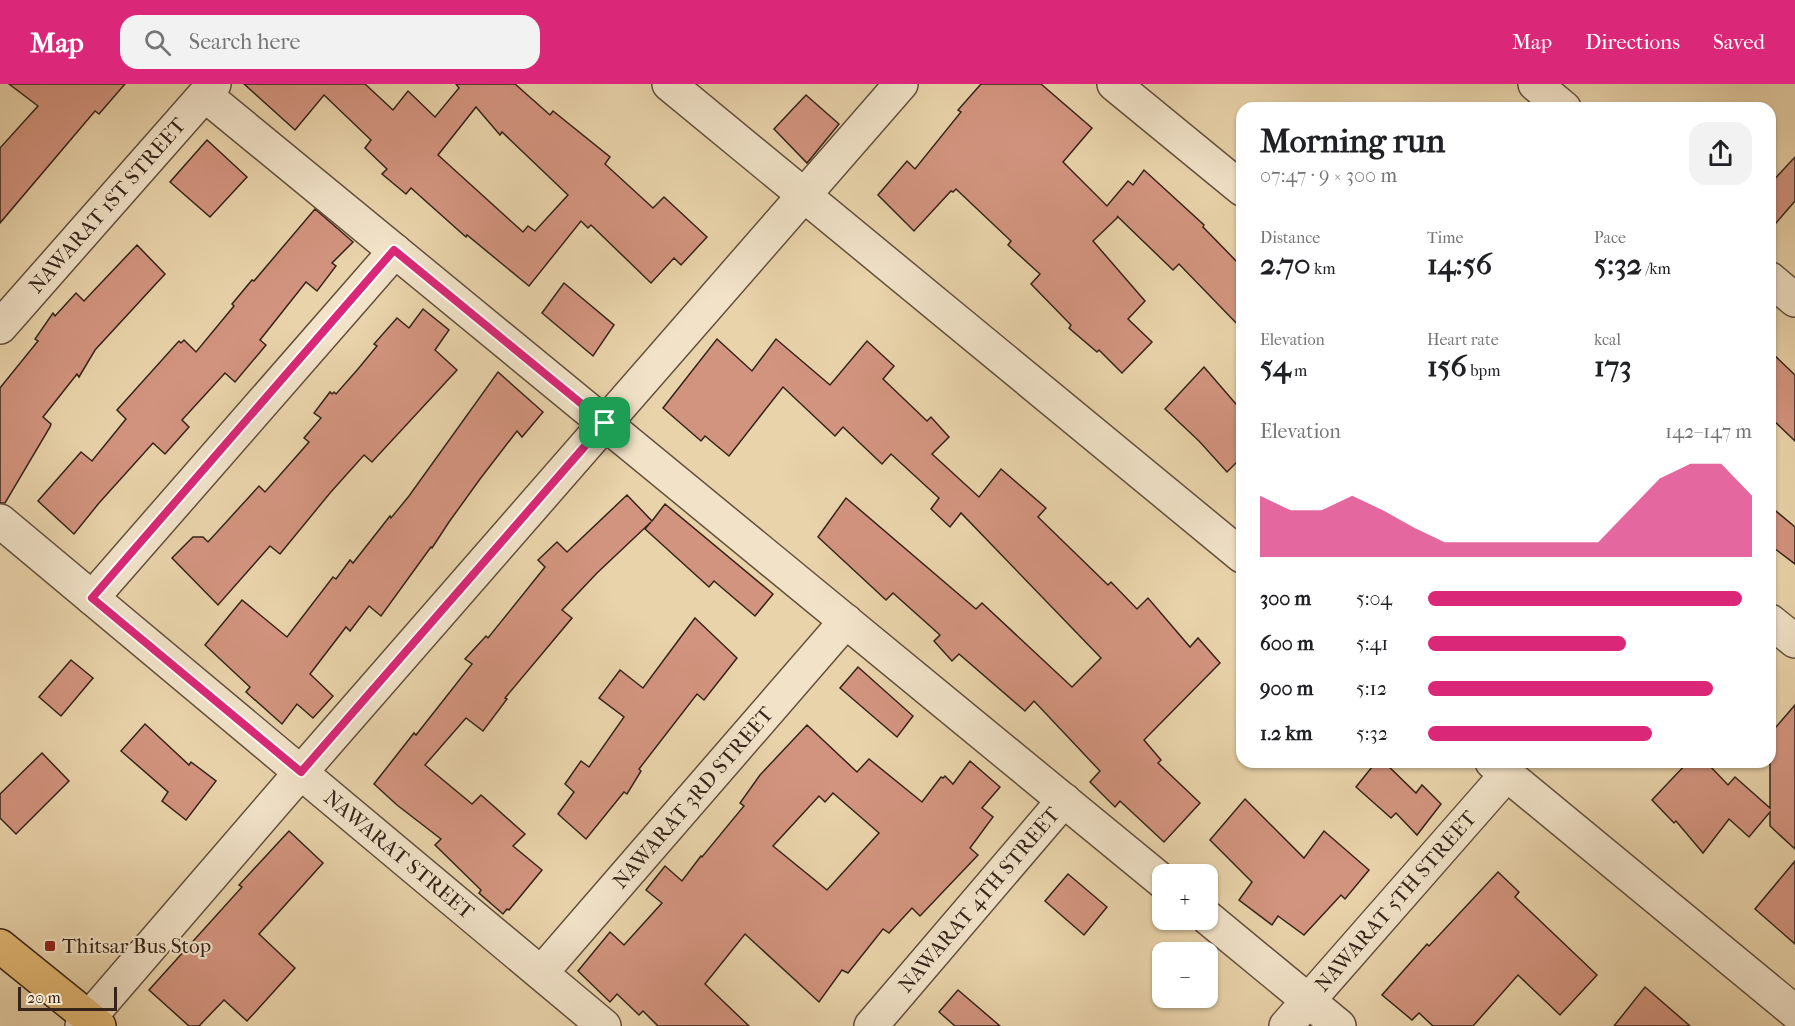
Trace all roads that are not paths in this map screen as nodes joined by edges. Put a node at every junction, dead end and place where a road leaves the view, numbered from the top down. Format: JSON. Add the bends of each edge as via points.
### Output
{"nodes":[{"id":1,"x":669,"y":84,"type":"edge"},
{"id":2,"x":901,"y":84,"type":"edge"},
{"id":3,"x":1114,"y":84,"type":"edge"},
{"id":4,"x":1535,"y":84,"type":"edge"},
{"id":5,"x":209,"y":89,"type":"edge"},
{"id":6,"x":1557,"y":102,"type":"edge"},
{"id":7,"x":1236,"y":184,"type":"edge"},
{"id":8,"x":804,"y":195,"type":"junction"},
{"id":9,"x":394,"y":250,"type":"junction"},
{"id":10,"x":1776,"y":284,"type":"edge"},
{"id":11,"x":1795,"y":300,"type":"edge"},
{"id":12,"x":0,"y":327,"type":"edge"},
{"id":13,"x":605,"y":423,"type":"junction"},
{"id":14,"x":0,"y":521,"type":"edge"},
{"id":15,"x":1236,"y":551,"type":"edge"},
{"id":16,"x":92,"y":598,"type":"junction"},
{"id":17,"x":846,"y":621,"type":"junction"},
{"id":18,"x":1776,"y":626,"type":"edge"},
{"id":19,"x":1795,"y":641,"type":"edge"},
{"id":20,"x":1499,"y":768,"type":"edge"},
{"id":21,"x":301,"y":772,"type":"junction"},
{"id":22,"x":1064,"y":800,"type":"junction"},
{"id":23,"x":1152,"y":873,"type":"edge"},
{"id":24,"x":1218,"y":926,"type":"edge"},
{"id":25,"x":0,"y":946,"type":"edge"},
{"id":26,"x":541,"y":973,"type":"junction"},
{"id":27,"x":1308,"y":1001,"type":"junction"},
{"id":28,"x":1795,"y":1012,"type":"edge"},
{"id":29,"x":1795,"y":1022,"type":"edge"},
{"id":30,"x":90,"y":1023,"type":"edge"},
{"id":31,"x":604,"y":1026,"type":"edge"},
{"id":32,"x":870,"y":1026,"type":"edge"},
{"id":33,"x":1286,"y":1026,"type":"edge"},
{"id":34,"x":1339,"y":1026,"type":"edge"},
{"id":35,"x":1792,"y":1026,"type":"edge"}],
"edges":[{"from":1,"to":8,"type":"street"},
{"from":2,"to":8,"type":"street"},
{"from":3,"to":7,"type":"street"},
{"from":4,"to":6,"type":"street"},
{"from":5,"to":9,"type":"street"},
{"from":5,"to":12,"type":"street","name":"NAWARAT 1ST STREET"},
{"from":8,"to":13,"type":"street"},
{"from":8,"to":15,"type":"street"},
{"from":9,"to":13,"type":"street"},
{"from":9,"to":16,"type":"street"},
{"from":10,"to":11,"type":"street"},
{"from":13,"to":17,"type":"street"},
{"from":13,"to":21,"type":"street"},
{"from":14,"to":16,"type":"street","name":"NAWARAT STREET"},
{"from":16,"to":21,"type":"street","name":"NAWARAT STREET"},
{"from":17,"to":22,"type":"street"},
{"from":17,"to":26,"type":"street","name":"NAWARAT 3RD STREET"},
{"from":18,"to":19,"type":"street"},
{"from":20,"to":27,"type":"street","name":"NAWARAT 5TH STREET"},
{"from":20,"to":28,"type":"street"},
{"from":21,"to":26,"type":"street","name":"NAWARAT STREET"},
{"from":21,"to":30,"type":"street"},
{"from":22,"to":23,"type":"street"},
{"from":22,"to":32,"type":"street","name":"NAWARAT 4TH STREET"},
{"from":24,"to":27,"type":"street"},
{"from":25,"to":30,"type":"main road"},
{"from":26,"to":31,"type":"street","name":"NAWARAT STREET"},
{"from":27,"to":33,"type":"street","name":"NAWARAT 5TH STREET"},
{"from":27,"to":34,"type":"street"},
{"from":29,"to":35,"type":"street"}]}
